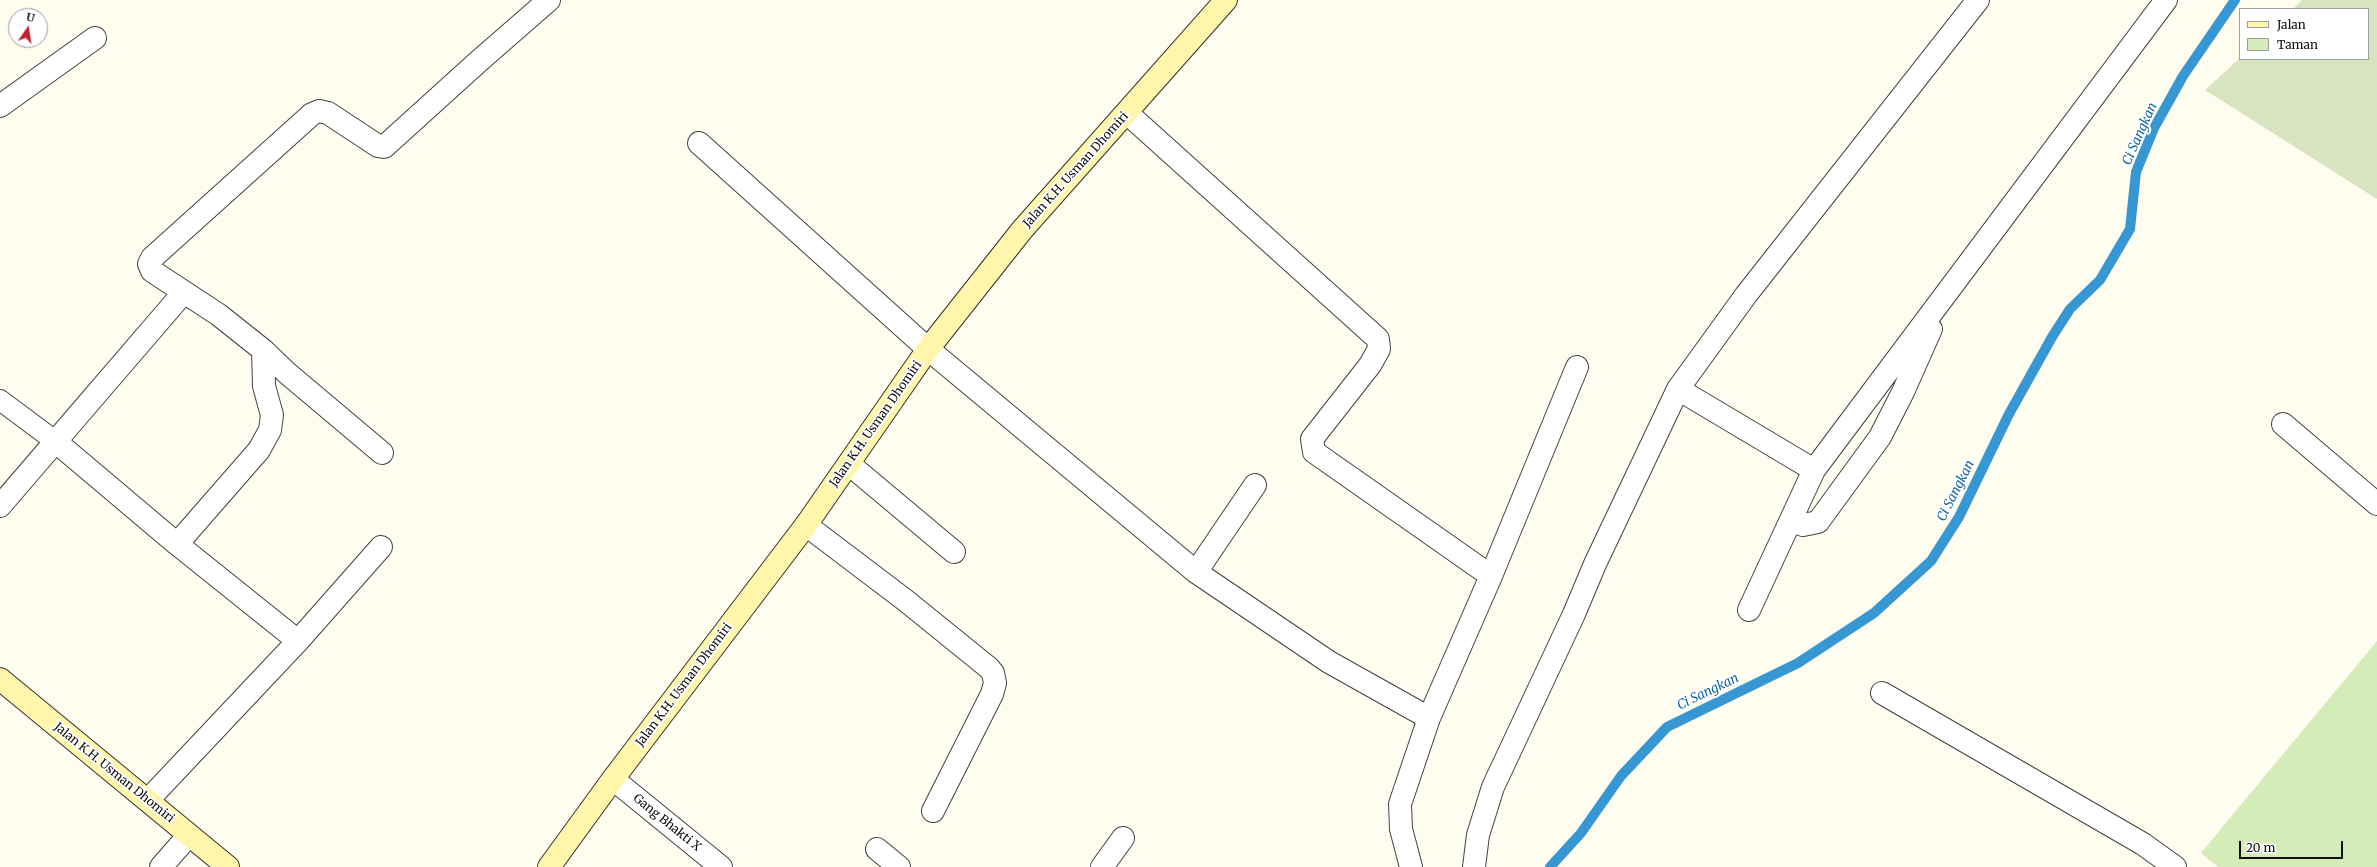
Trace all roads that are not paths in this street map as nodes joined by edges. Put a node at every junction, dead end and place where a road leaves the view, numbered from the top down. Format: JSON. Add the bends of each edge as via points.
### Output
{"nodes":[{"id":1,"x":549,"y":0,"type":"edge"},
{"id":2,"x":1226,"y":0,"type":"edge"},
{"id":3,"x":1978,"y":0,"type":"edge"},
{"id":4,"x":2166,"y":0,"type":"edge"},
{"id":5,"x":95,"y":38,"type":"dead end"},
{"id":6,"x":0,"y":106,"type":"edge"},
{"id":7,"x":1127,"y":113,"type":"junction"},
{"id":8,"x":699,"y":143,"type":"dead end"},
{"id":9,"x":184,"y":292,"type":"junction"},
{"id":10,"x":1946,"y":295,"type":"junction"},
{"id":11,"x":928,"y":348,"type":"junction"},
{"id":12,"x":263,"y":350,"type":"junction"},
{"id":13,"x":1578,"y":367,"type":"dead end"},
{"id":14,"x":1678,"y":389,"type":"junction"},
{"id":15,"x":0,"y":400,"type":"edge"},
{"id":16,"x":2283,"y":424,"type":"dead end"},
{"id":17,"x":55,"y":441,"type":"junction"},
{"id":18,"x":382,"y":453,"type":"dead end"},
{"id":19,"x":849,"y":464,"type":"junction"},
{"id":20,"x":1814,"y":470,"type":"junction"},
{"id":21,"x":1256,"y":485,"type":"dead end"},
{"id":22,"x":2377,"y":504,"type":"edge"},
{"id":23,"x":0,"y":506,"type":"edge"},
{"id":24,"x":1791,"y":520,"type":"junction"},
{"id":25,"x":806,"y":525,"type":"junction"},
{"id":26,"x":177,"y":544,"type":"junction"},
{"id":27,"x":381,"y":547,"type":"dead end"},
{"id":28,"x":954,"y":552,"type":"dead end"},
{"id":29,"x":1196,"y":572,"type":"junction"},
{"id":30,"x":1491,"y":576,"type":"junction"},
{"id":31,"x":1749,"y":610,"type":"dead end"},
{"id":32,"x":298,"y":641,"type":"junction"},
{"id":33,"x":0,"y":679,"type":"edge"},
{"id":34,"x":1882,"y":693,"type":"dead end"},
{"id":35,"x":1429,"y":718,"type":"junction"},
{"id":36,"x":613,"y":779,"type":"junction"},
{"id":37,"x":148,"y":800,"type":"junction"},
{"id":38,"x":933,"y":810,"type":"dead end"},
{"id":39,"x":189,"y":835,"type":"junction"},
{"id":40,"x":1123,"y":838,"type":"dead end"},
{"id":41,"x":877,"y":849,"type":"dead end"},
{"id":42,"x":161,"y":867,"type":"edge"},
{"id":43,"x":228,"y":867,"type":"edge"},
{"id":44,"x":549,"y":867,"type":"edge"},
{"id":45,"x":721,"y":867,"type":"edge"},
{"id":46,"x":899,"y":867,"type":"edge"},
{"id":47,"x":1102,"y":867,"type":"edge"},
{"id":48,"x":1411,"y":867,"type":"edge"},
{"id":49,"x":1474,"y":867,"type":"edge"},
{"id":50,"x":2176,"y":867,"type":"edge"}],
"edges":[{"from":1,"to":9,"type":"street","via":[[384,147],[378,146],[328,113],[319,110],[312,114],[152,258],[149,264],[152,271]]},
{"from":2,"to":7,"type":"main road","name":"Jalan K.H. Usman Dhomiri"},
{"from":3,"to":14,"type":"street","via":[[1746,295]]},
{"from":4,"to":10,"type":"street"},
{"from":5,"to":6,"type":"street"},
{"from":7,"to":11,"type":"main road","name":"Jalan K.H. Usman Dhomiri","via":[[1022,230]]},
{"from":7,"to":30,"type":"street","via":[[1378,338],[1379,349],[1370,365],[1312,439],[1314,452]]},
{"from":8,"to":11,"type":"street"},
{"from":9,"to":12,"type":"street"},
{"from":9,"to":17,"type":"street"},
{"from":10,"to":20,"type":"street"},
{"from":10,"to":24,"type":"street","via":[[1880,437],[1818,522],[1804,525]]},
{"from":11,"to":19,"type":"main road","name":"Jalan K.H. Usman Dhomiri"},
{"from":11,"to":29,"type":"street"},
{"from":12,"to":18,"type":"street","via":[[287,374]]},
{"from":12,"to":26,"type":"street","via":[[264,386],[272,415],[270,430],[259,450]]},
{"from":13,"to":30,"type":"street"},
{"from":14,"to":20,"type":"street"},
{"from":14,"to":49,"type":"street","via":[[1594,564],[1574,614],[1493,788],[1478,835]]},
{"from":15,"to":17,"type":"lane"},
{"from":16,"to":22,"type":"street"},
{"from":17,"to":23,"type":"street"},
{"from":17,"to":26,"type":"street"},
{"from":19,"to":25,"type":"main road","name":"Jalan K.H. Usman Dhomiri"},
{"from":19,"to":28,"type":"street"},
{"from":20,"to":24,"type":"street"},
{"from":21,"to":29,"type":"street"},
{"from":24,"to":31,"type":"street"},
{"from":25,"to":36,"type":"main road","name":"Jalan K.H. Usman Dhomiri"},
{"from":25,"to":38,"type":"street","via":[[905,600],[993,673],[995,683],[992,694]]},
{"from":26,"to":32,"type":"street"},
{"from":27,"to":32,"type":"street"},
{"from":29,"to":35,"type":"street","via":[[1329,662]]},
{"from":30,"to":35,"type":"street"},
{"from":32,"to":37,"type":"street"},
{"from":33,"to":37,"type":"main road","name":"Jalan K.H. Usman Dhomiri"},
{"from":34,"to":50,"type":"street","via":[[2136,840]]},
{"from":35,"to":48,"type":"street","via":[[1400,804],[1401,829]]},
{"from":36,"to":44,"type":"main road","name":"Jalan K.H. Usman Dhomiri"},
{"from":36,"to":45,"type":"street","name":"Gang Bhakti X"},
{"from":37,"to":39,"type":"main road","name":"Jalan K.H. Usman Dhomiri"},
{"from":39,"to":42,"type":"street"},
{"from":39,"to":43,"type":"main road","name":"Jalan K.H. Usman Dhomiri"},
{"from":40,"to":47,"type":"street"},
{"from":41,"to":46,"type":"street"}]}
